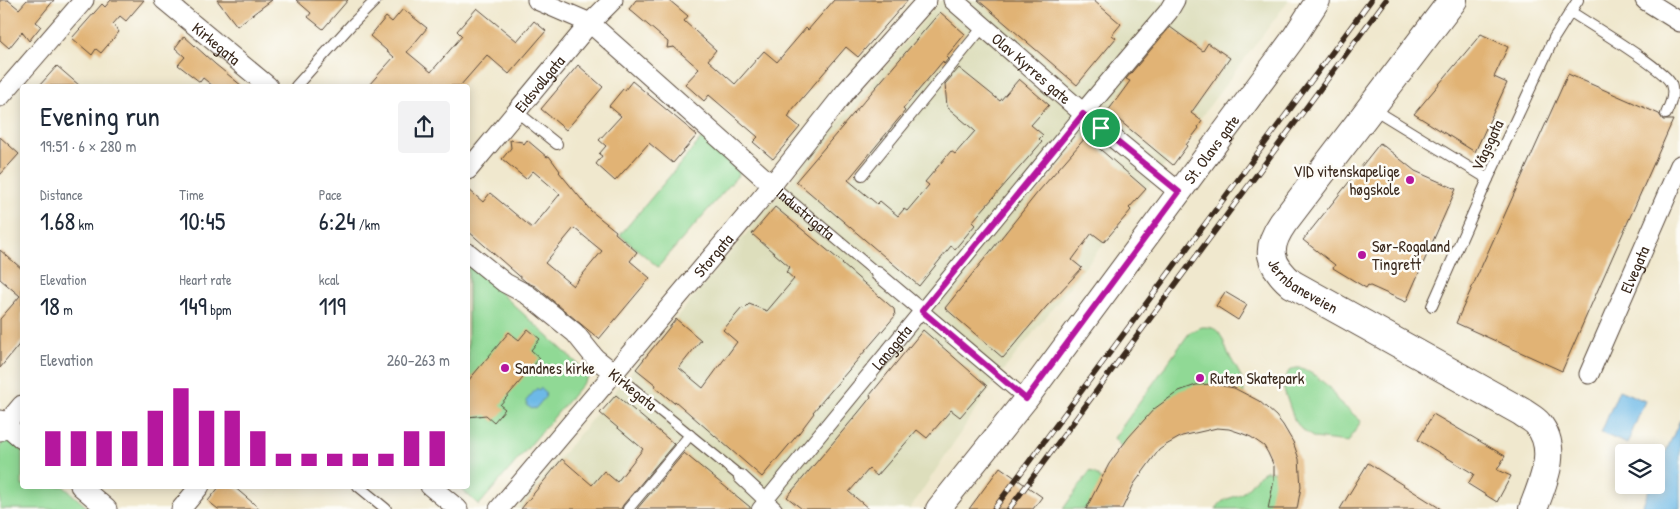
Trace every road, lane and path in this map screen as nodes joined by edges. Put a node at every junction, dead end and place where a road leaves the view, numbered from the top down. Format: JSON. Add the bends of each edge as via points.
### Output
{"nodes":[{"id":1,"x":84,"y":0,"type":"edge"},
{"id":2,"x":164,"y":0,"type":"edge"},
{"id":3,"x":376,"y":0,"type":"edge"},
{"id":4,"x":537,"y":0,"type":"edge"},
{"id":5,"x":613,"y":0,"type":"edge"},
{"id":6,"x":927,"y":0,"type":"edge"},
{"id":7,"x":953,"y":0,"type":"edge"},
{"id":8,"x":1175,"y":0,"type":"edge"},
{"id":9,"x":1318,"y":0,"type":"edge"},
{"id":10,"x":1453,"y":0,"type":"edge"},
{"id":11,"x":1578,"y":0,"type":"edge"},
{"id":12,"x":1645,"y":0,"type":"edge"},
{"id":13,"x":1571,"y":12,"type":"junction"},
{"id":14,"x":590,"y":22,"type":"junction"},
{"id":15,"x":1680,"y":22,"type":"edge"},
{"id":16,"x":984,"y":27,"type":"junction"},
{"id":17,"x":266,"y":84,"type":"edge"},
{"id":18,"x":298,"y":84,"type":"edge"},
{"id":19,"x":0,"y":97,"type":"edge"},
{"id":20,"x":1372,"y":108,"type":"junction"},
{"id":21,"x":516,"y":111,"type":"junction"},
{"id":22,"x":1083,"y":114,"type":"junction"},
{"id":23,"x":1666,"y":114,"type":"dead end"},
{"id":24,"x":557,"y":144,"type":"dead end"},
{"id":25,"x":1680,"y":166,"type":"edge"},
{"id":26,"x":470,"y":168,"type":"edge"},
{"id":27,"x":862,"y":175,"type":"dead end"},
{"id":28,"x":1488,"y":179,"type":"junction"},
{"id":29,"x":772,"y":185,"type":"junction"},
{"id":30,"x":1179,"y":192,"type":"junction"},
{"id":31,"x":470,"y":255,"type":"edge"},
{"id":32,"x":878,"y":274,"type":"joint"},
{"id":33,"x":1432,"y":306,"type":"dead end"},
{"id":34,"x":922,"y":311,"type":"junction"},
{"id":35,"x":614,"y":373,"type":"junction"},
{"id":36,"x":1589,"y":374,"type":"dead end"},
{"id":37,"x":1026,"y":399,"type":"junction"},
{"id":38,"x":20,"y":407,"type":"edge"},
{"id":39,"x":2,"y":425,"type":"edge"},
{"id":40,"x":690,"y":435,"type":"junction"},
{"id":41,"x":20,"y":438,"type":"edge"},
{"id":42,"x":741,"y":477,"type":"joint"},
{"id":43,"x":84,"y":489,"type":"edge"},
{"id":44,"x":198,"y":489,"type":"edge"},
{"id":45,"x":362,"y":489,"type":"edge"},
{"id":46,"x":434,"y":489,"type":"edge"},
{"id":47,"x":767,"y":506,"type":"edge"},
{"id":48,"x":107,"y":509,"type":"edge"},
{"id":49,"x":182,"y":509,"type":"edge"},
{"id":50,"x":386,"y":509,"type":"edge"},
{"id":51,"x":458,"y":509,"type":"edge"},
{"id":52,"x":498,"y":509,"type":"edge"},
{"id":53,"x":628,"y":509,"type":"edge"},
{"id":54,"x":938,"y":509,"type":"edge"},
{"id":55,"x":1533,"y":509,"type":"edge"}],
"edges":[{"from":1,"to":19,"type":"street"},
{"from":2,"to":17,"type":"street","name":"Kirkegata"},
{"from":3,"to":18,"type":"lane"},
{"from":4,"to":14,"type":"street","name":"Industrigata"},
{"from":5,"to":14,"type":"street","name":"Eidsvollgata"},
{"from":6,"to":29,"type":"street","name":"Storgata","via":[[846,91]]},
{"from":7,"to":16,"type":"street","name":"Olav Kyrres gate"},
{"from":8,"to":22,"type":"street","name":"Langgata"},
{"from":9,"to":30,"type":"street","name":"St. Olavs gate","via":[[1293,39]]},
{"from":10,"to":20,"type":"main road","name":"Jernbaneveien"},
{"from":11,"to":13,"type":"lane","name":"Vågsgata"},
{"from":12,"to":15,"type":"street"},
{"from":13,"to":23,"type":"lane","via":[[1654,66],[1670,82],[1673,94]]},
{"from":13,"to":28,"type":"lane","name":"Vågsgata","via":[[1554,38]]},
{"from":14,"to":21,"type":"street","name":"Eidsvollgata"},
{"from":14,"to":29,"type":"street","name":"Industrigata"},
{"from":16,"to":22,"type":"street","name":"Olav Kyrres gate"},
{"from":16,"to":27,"type":"lane"},
{"from":20,"to":28,"type":"lane"},
{"from":20,"to":55,"type":"main road","name":"Jernbaneveien","via":[[1275,234],[1272,257],[1275,265],[1292,284],[1522,412],[1537,424],[1549,447],[1549,460]]},
{"from":21,"to":24,"type":"lane"},
{"from":21,"to":26,"type":"street","name":"Eidsvollgata"},
{"from":22,"to":30,"type":"street","name":"Olav Kyrres gate"},
{"from":22,"to":34,"type":"street","name":"Langgata"},
{"from":25,"to":36,"type":"street","name":"Elvegata"},
{"from":28,"to":33,"type":"lane","name":"Vågsgata"},
{"from":29,"to":32,"type":"lane","name":"Industrigata"},
{"from":29,"to":35,"type":"street","name":"Storgata"},
{"from":30,"to":37,"type":"street","name":"St. Olavs gate"},
{"from":31,"to":35,"type":"street","name":"Kirkegata","via":[[575,333],[595,358]]},
{"from":32,"to":34,"type":"street","name":"Industrigata"},
{"from":34,"to":37,"type":"street","name":"Industrigata"},
{"from":34,"to":47,"type":"street","name":"Langgata"},
{"from":35,"to":40,"type":"lane","name":"Kirkegata"},
{"from":35,"to":52,"type":"street","name":"Storgata"},
{"from":37,"to":54,"type":"street","name":"St. Olavs gate"},
{"from":38,"to":39,"type":"street"},
{"from":39,"to":41,"type":"street"},
{"from":40,"to":42,"type":"lane","name":"Kirkegata"},
{"from":40,"to":53,"type":"lane"},
{"from":42,"to":47,"type":"street","name":"Kirkegata"},
{"from":43,"to":48,"type":"street"},
{"from":44,"to":49,"type":"street"},
{"from":45,"to":50,"type":"lane"},
{"from":46,"to":51,"type":"street"}]}
